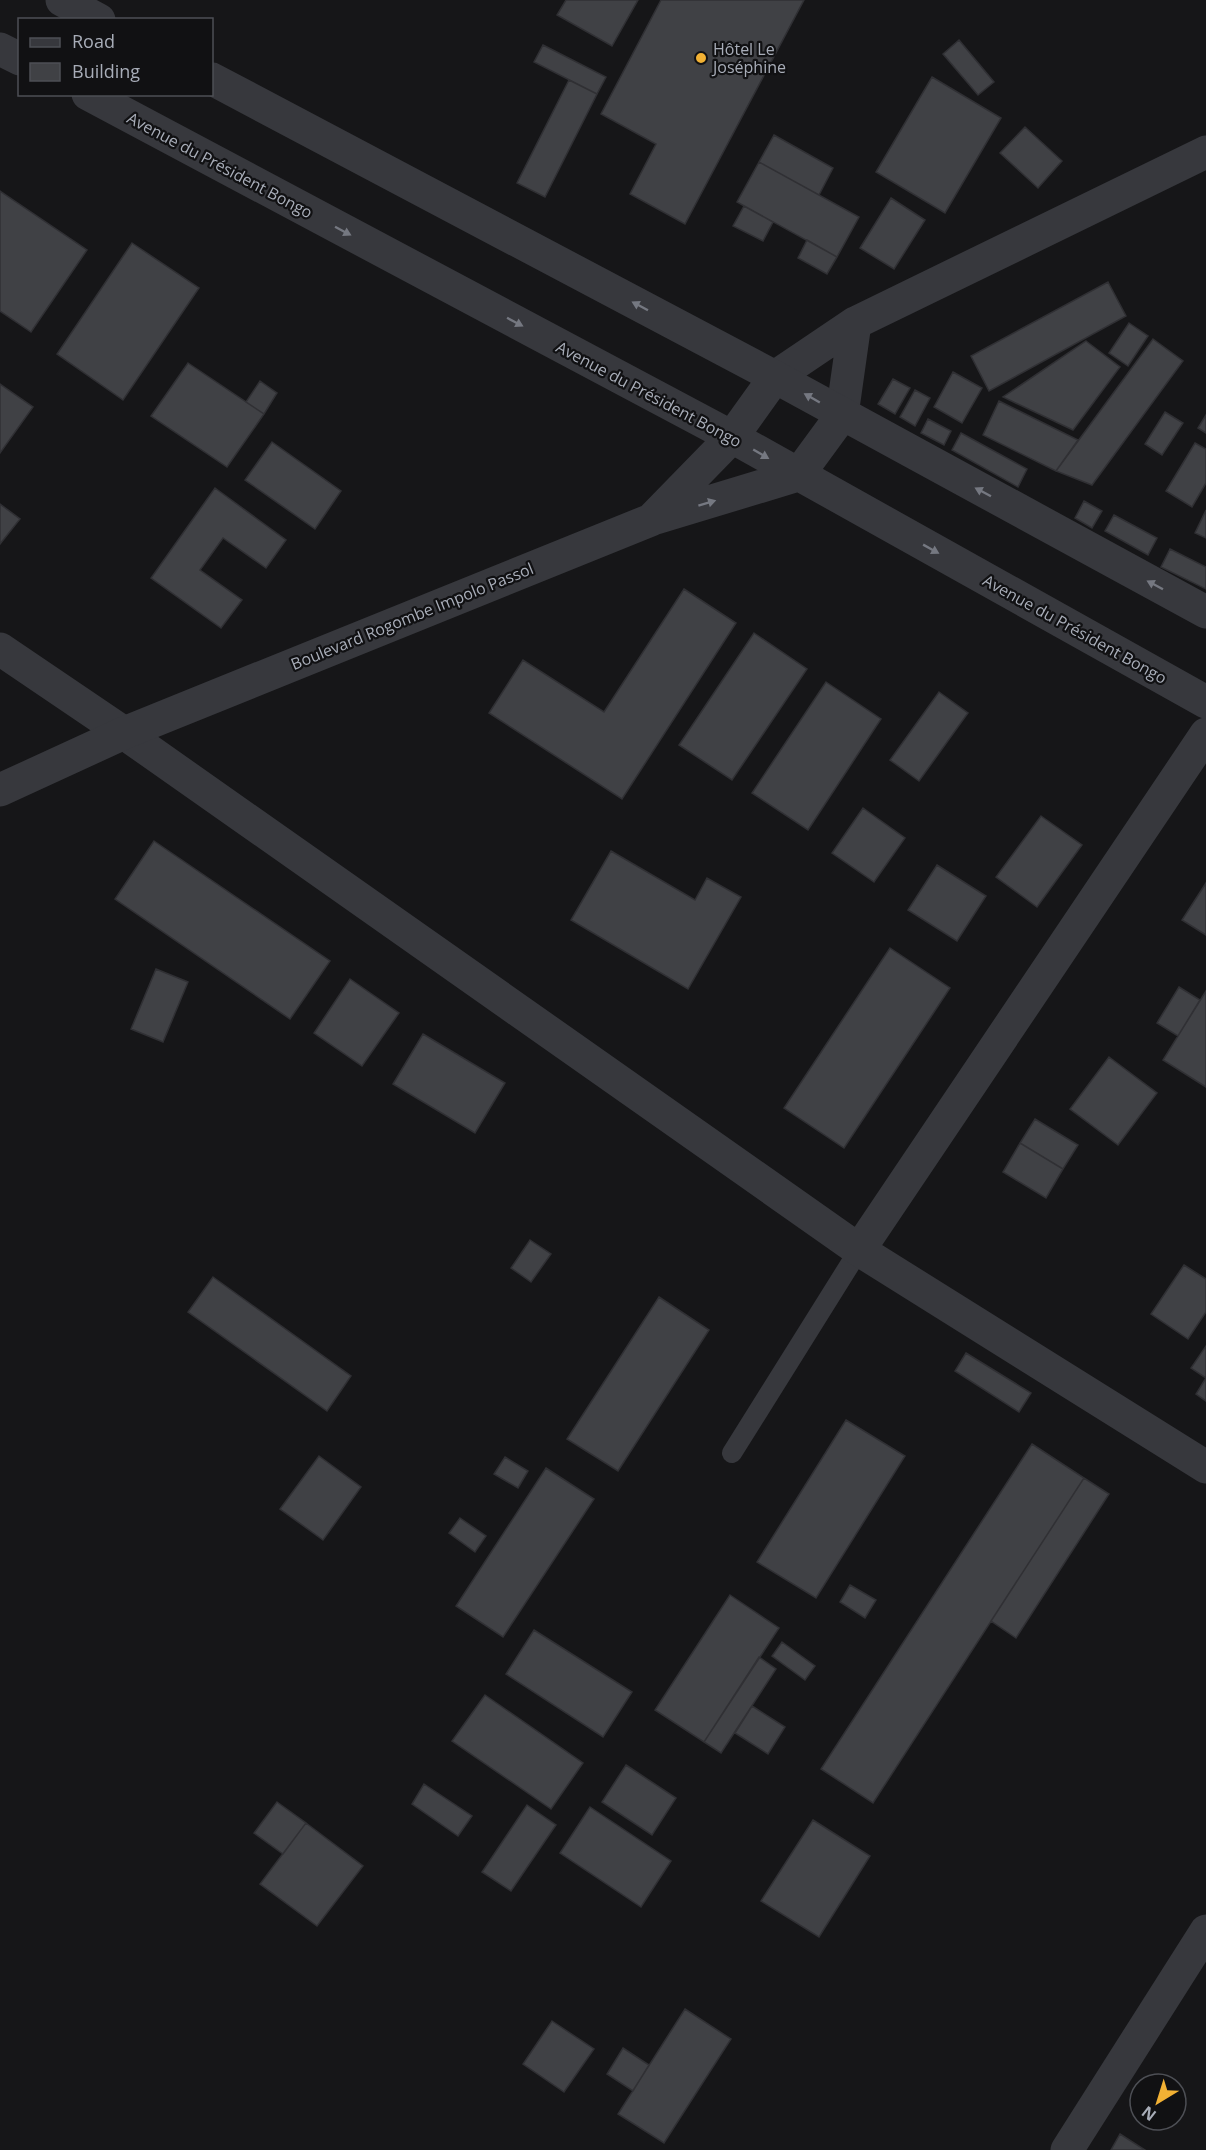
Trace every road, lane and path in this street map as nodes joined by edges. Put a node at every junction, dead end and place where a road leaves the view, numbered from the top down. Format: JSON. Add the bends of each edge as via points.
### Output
{"nodes":[{"id":1,"x":62,"y":0,"type":"edge"},
{"id":2,"x":95,"y":18,"type":"edge"},
{"id":3,"x":0,"y":48,"type":"edge"},
{"id":4,"x":18,"y":58,"type":"edge"},
{"id":5,"x":213,"y":80,"type":"edge"},
{"id":6,"x":92,"y":96,"type":"edge"},
{"id":7,"x":1206,"y":152,"type":"edge"},
{"id":8,"x":855,"y":323,"type":"junction"},
{"id":9,"x":775,"y":377,"type":"junction"},
{"id":10,"x":842,"y":415,"type":"junction"},
{"id":11,"x":732,"y":437,"type":"junction"},
{"id":12,"x":798,"y":475,"type":"junction"},
{"id":13,"x":651,"y":520,"type":"junction"},
{"id":14,"x":1206,"y":612,"type":"edge"},
{"id":15,"x":0,"y":649,"type":"edge"},
{"id":16,"x":1206,"y":702,"type":"edge"},
{"id":17,"x":124,"y":733,"type":"junction"},
{"id":18,"x":1206,"y":734,"type":"edge"},
{"id":19,"x":0,"y":790,"type":"edge"},
{"id":20,"x":860,"y":1250,"type":"junction"},
{"id":21,"x":732,"y":1453,"type":"dead end"},
{"id":22,"x":1206,"y":1467,"type":"edge"},
{"id":23,"x":1206,"y":1931,"type":"edge"},
{"id":24,"x":1067,"y":2150,"type":"edge"}],
"edges":[{"from":1,"to":2,"type":"street"},
{"from":3,"to":4,"type":"street"},
{"from":9,"to":5,"type":"street","one_way":true},
{"from":6,"to":11,"type":"street","name":"Avenue du Président Bongo","one_way":true},
{"from":7,"to":8,"type":"street"},
{"from":8,"to":9,"type":"street"},
{"from":8,"to":10,"type":"street"},
{"from":10,"to":9,"type":"street","one_way":true},
{"from":9,"to":11,"type":"street","name":"Boulevard Rogombe Impolo Passol"},
{"from":10,"to":12,"type":"street"},
{"from":14,"to":10,"type":"street","one_way":true},
{"from":11,"to":12,"type":"street","name":"Avenue du Président Bongo","one_way":true},
{"from":11,"to":13,"type":"street","name":"Boulevard Rogombe Impolo Passol"},
{"from":13,"to":12,"type":"street","one_way":true},
{"from":12,"to":16,"type":"street","name":"Avenue du Président Bongo","one_way":true},
{"from":13,"to":17,"type":"street","name":"Boulevard Rogombe Impolo Passol"},
{"from":15,"to":17,"type":"street"},
{"from":17,"to":19,"type":"street","name":"Boulevard Rogombe Impolo Passol"},
{"from":17,"to":20,"type":"street"},
{"from":18,"to":20,"type":"street"},
{"from":20,"to":21,"type":"lane"},
{"from":20,"to":22,"type":"street"},
{"from":23,"to":24,"type":"street"}]}
